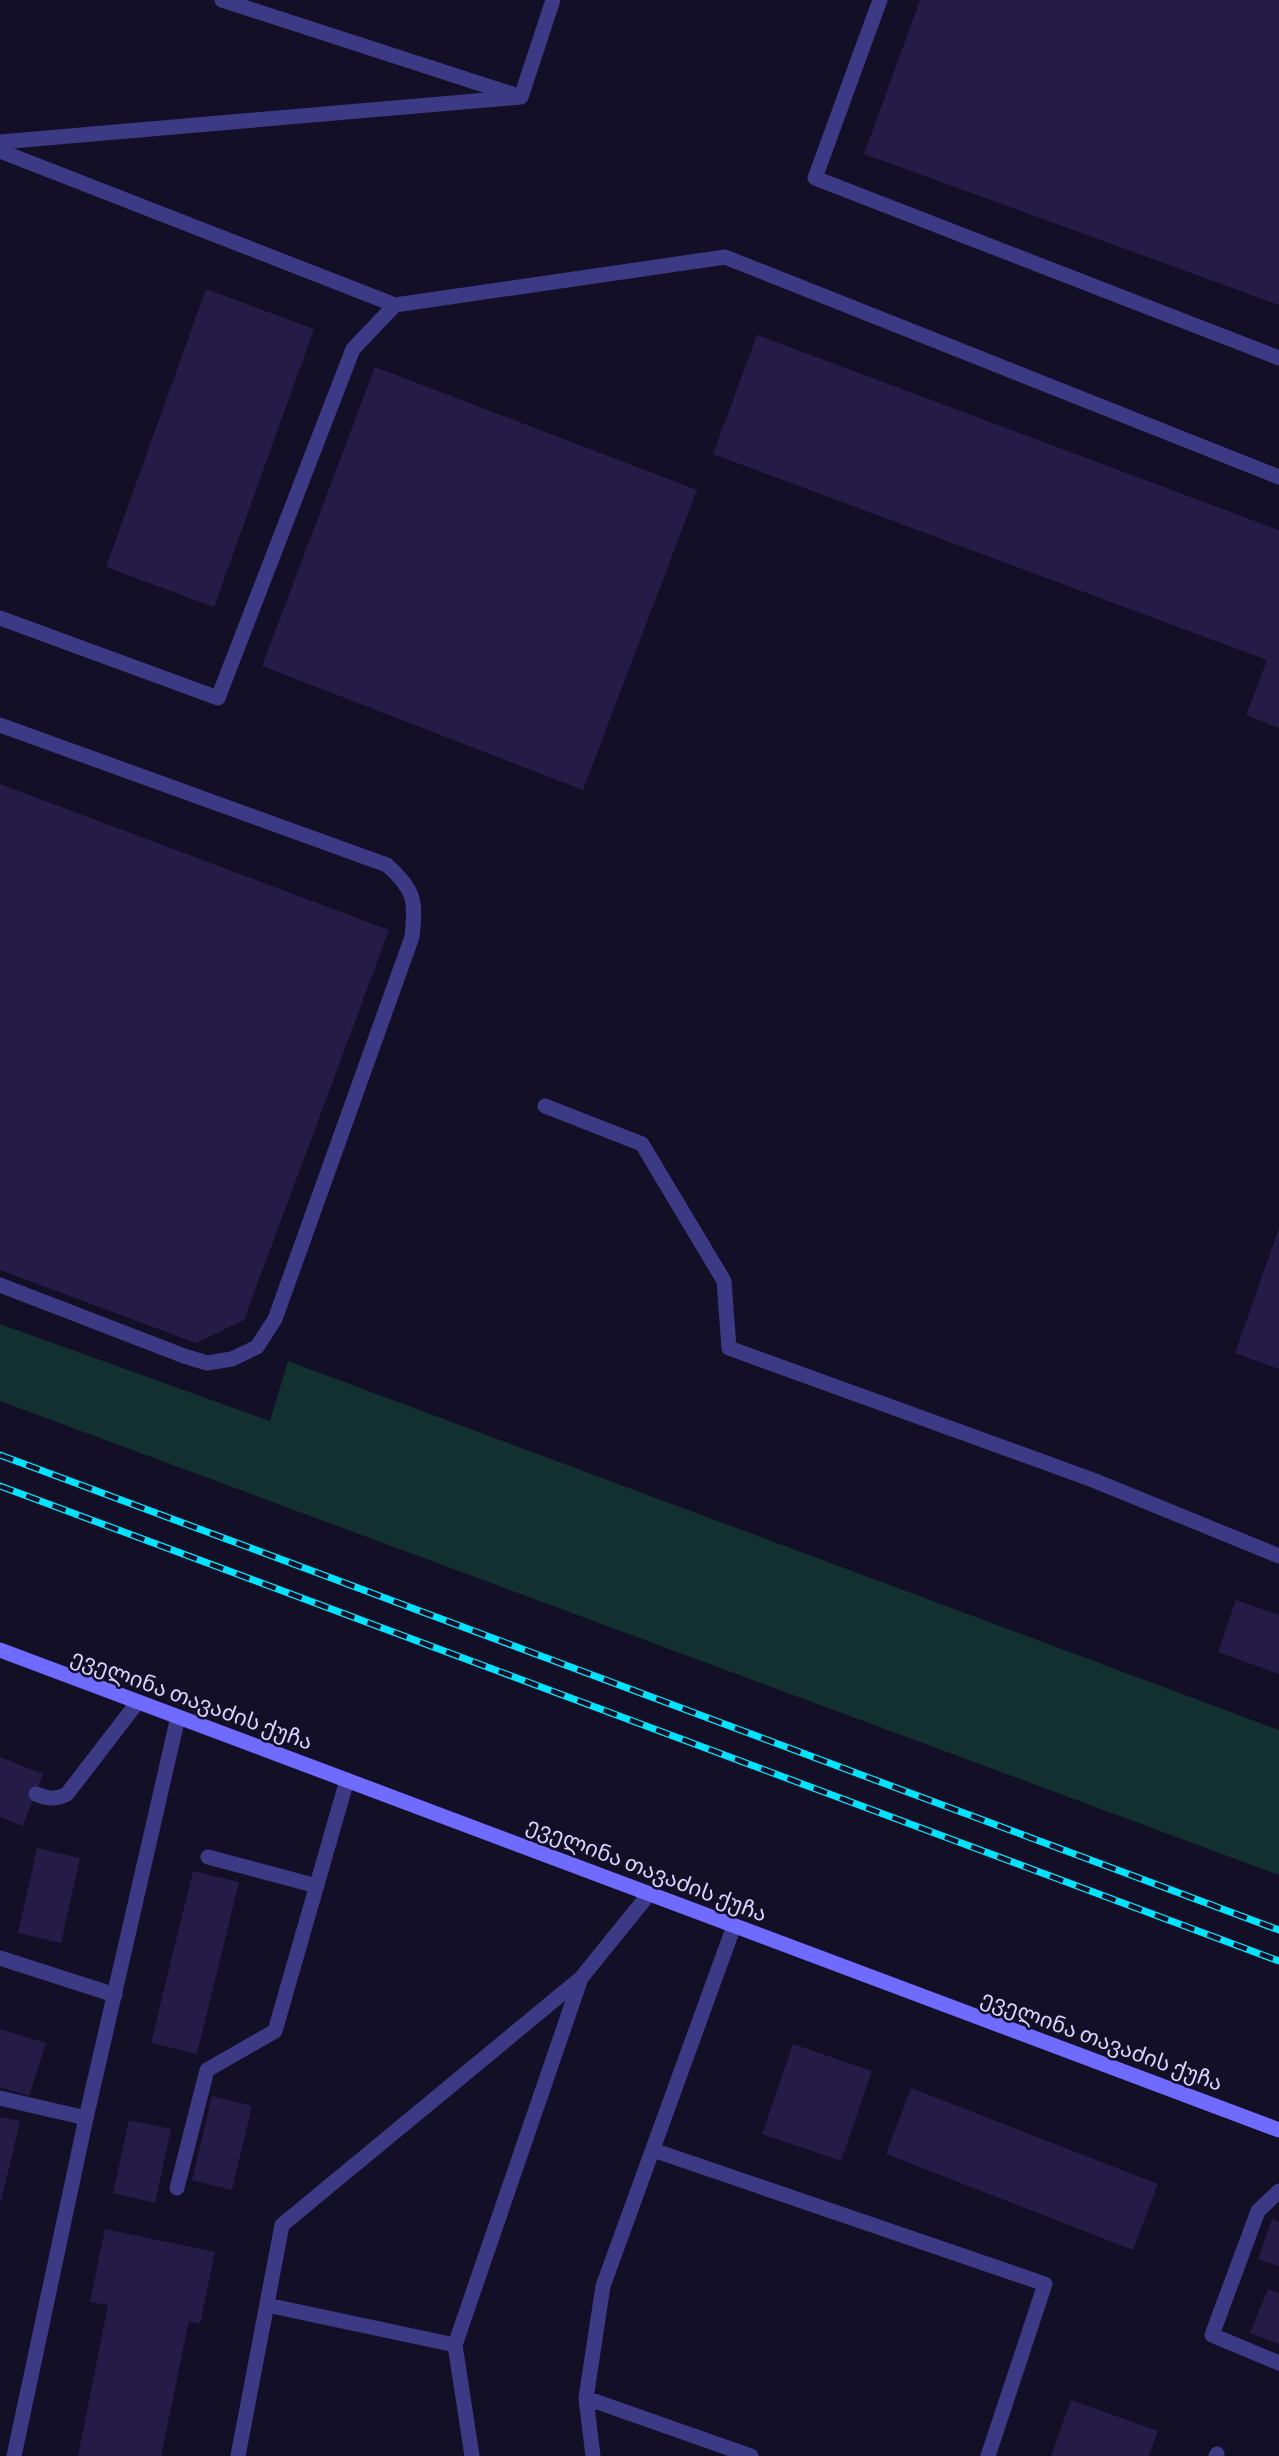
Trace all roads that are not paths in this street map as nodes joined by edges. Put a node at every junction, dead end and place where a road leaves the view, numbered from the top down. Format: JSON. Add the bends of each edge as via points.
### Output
{"nodes":[{"id":1,"x":222,"y":0,"type":"edge"},
{"id":2,"x":553,"y":0,"type":"edge"},
{"id":3,"x":880,"y":0,"type":"edge"},
{"id":4,"x":520,"y":97,"type":"junction"},
{"id":5,"x":0,"y":142,"type":"edge"},
{"id":6,"x":0,"y":151,"type":"edge"},
{"id":7,"x":395,"y":304,"type":"junction"},
{"id":8,"x":1279,"y":358,"type":"edge"},
{"id":9,"x":1279,"y":477,"type":"edge"},
{"id":10,"x":0,"y":618,"type":"edge"},
{"id":11,"x":0,"y":725,"type":"edge"},
{"id":12,"x":545,"y":1106,"type":"dead end"},
{"id":13,"x":0,"y":1285,"type":"edge"},
{"id":14,"x":1279,"y":1556,"type":"edge"},
{"id":15,"x":0,"y":1650,"type":"edge"},
{"id":16,"x":137,"y":1702,"type":"junction"},
{"id":17,"x":178,"y":1717,"type":"junction"},
{"id":18,"x":347,"y":1780,"type":"junction"},
{"id":19,"x":36,"y":1794,"type":"dead end"},
{"id":20,"x":208,"y":1857,"type":"dead end"},
{"id":21,"x":317,"y":1886,"type":"junction"},
{"id":22,"x":649,"y":1894,"type":"junction"},
{"id":23,"x":734,"y":1926,"type":"junction"},
{"id":24,"x":0,"y":1959,"type":"edge"},
{"id":25,"x":581,"y":1978,"type":"junction"},
{"id":26,"x":115,"y":1995,"type":"junction"},
{"id":27,"x":0,"y":2098,"type":"edge"},
{"id":28,"x":86,"y":2118,"type":"junction"},
{"id":29,"x":1279,"y":2130,"type":"edge"},
{"id":30,"x":653,"y":2150,"type":"junction"},
{"id":31,"x":177,"y":2188,"type":"dead end"},
{"id":32,"x":1279,"y":2191,"type":"edge"},
{"id":33,"x":267,"y":2305,"type":"junction"},
{"id":34,"x":455,"y":2344,"type":"junction"},
{"id":35,"x":1279,"y":2363,"type":"edge"},
{"id":36,"x":586,"y":2398,"type":"junction"},
{"id":37,"x":14,"y":2456,"type":"edge"},
{"id":38,"x":238,"y":2456,"type":"edge"},
{"id":39,"x":472,"y":2456,"type":"edge"},
{"id":40,"x":593,"y":2456,"type":"edge"},
{"id":41,"x":751,"y":2456,"type":"edge"},
{"id":42,"x":988,"y":2456,"type":"edge"}],
"edges":[{"from":1,"to":4,"type":"street"},
{"from":2,"to":4,"type":"street"},
{"from":3,"to":8,"type":"street","via":[[815,178]]},
{"from":4,"to":5,"type":"street"},
{"from":6,"to":7,"type":"street"},
{"from":7,"to":9,"type":"street","via":[[725,257]]},
{"from":7,"to":10,"type":"street","via":[[353,349],[218,698]]},
{"from":11,"to":13,"type":"street","via":[[387,865],[404,881],[415,906],[412,937],[352,1106],[275,1319],[257,1347],[232,1359],[207,1362]]},
{"from":12,"to":14,"type":"street","via":[[642,1144],[724,1281],[729,1348],[1093,1480]]},
{"from":15,"to":16,"type":"main road","name":"ეველინა თავაძის ქუჩა"},
{"from":16,"to":17,"type":"main road","name":"ეველინა თავაძის ქუჩა"},
{"from":16,"to":19,"type":"street","via":[[67,1794],[48,1799]]},
{"from":17,"to":18,"type":"main road","name":"ეველინა თავაძის ქუჩა"},
{"from":17,"to":26,"type":"street"},
{"from":18,"to":21,"type":"street"},
{"from":18,"to":22,"type":"main road","name":"ეველინა თავაძის ქუჩა"},
{"from":20,"to":21,"type":"street"},
{"from":21,"to":31,"type":"street","via":[[275,2031],[207,2070]]},
{"from":22,"to":23,"type":"main road","name":"ეველინა თავაძის ქუჩა"},
{"from":22,"to":25,"type":"street"},
{"from":23,"to":29,"type":"main road","name":"ეველინა თავაძის ქუჩა"},
{"from":23,"to":30,"type":"street"},
{"from":24,"to":26,"type":"street"},
{"from":25,"to":33,"type":"street","via":[[282,2225]]},
{"from":25,"to":34,"type":"street"},
{"from":26,"to":28,"type":"street"},
{"from":27,"to":28,"type":"street"},
{"from":28,"to":37,"type":"street"},
{"from":30,"to":36,"type":"street","via":[[603,2286]]},
{"from":30,"to":42,"type":"street","via":[[1045,2284]]},
{"from":32,"to":35,"type":"street","via":[[1258,2211],[1212,2335]]},
{"from":33,"to":34,"type":"street"},
{"from":33,"to":38,"type":"street"},
{"from":34,"to":39,"type":"street"},
{"from":36,"to":40,"type":"street"},
{"from":36,"to":41,"type":"street"}]}
